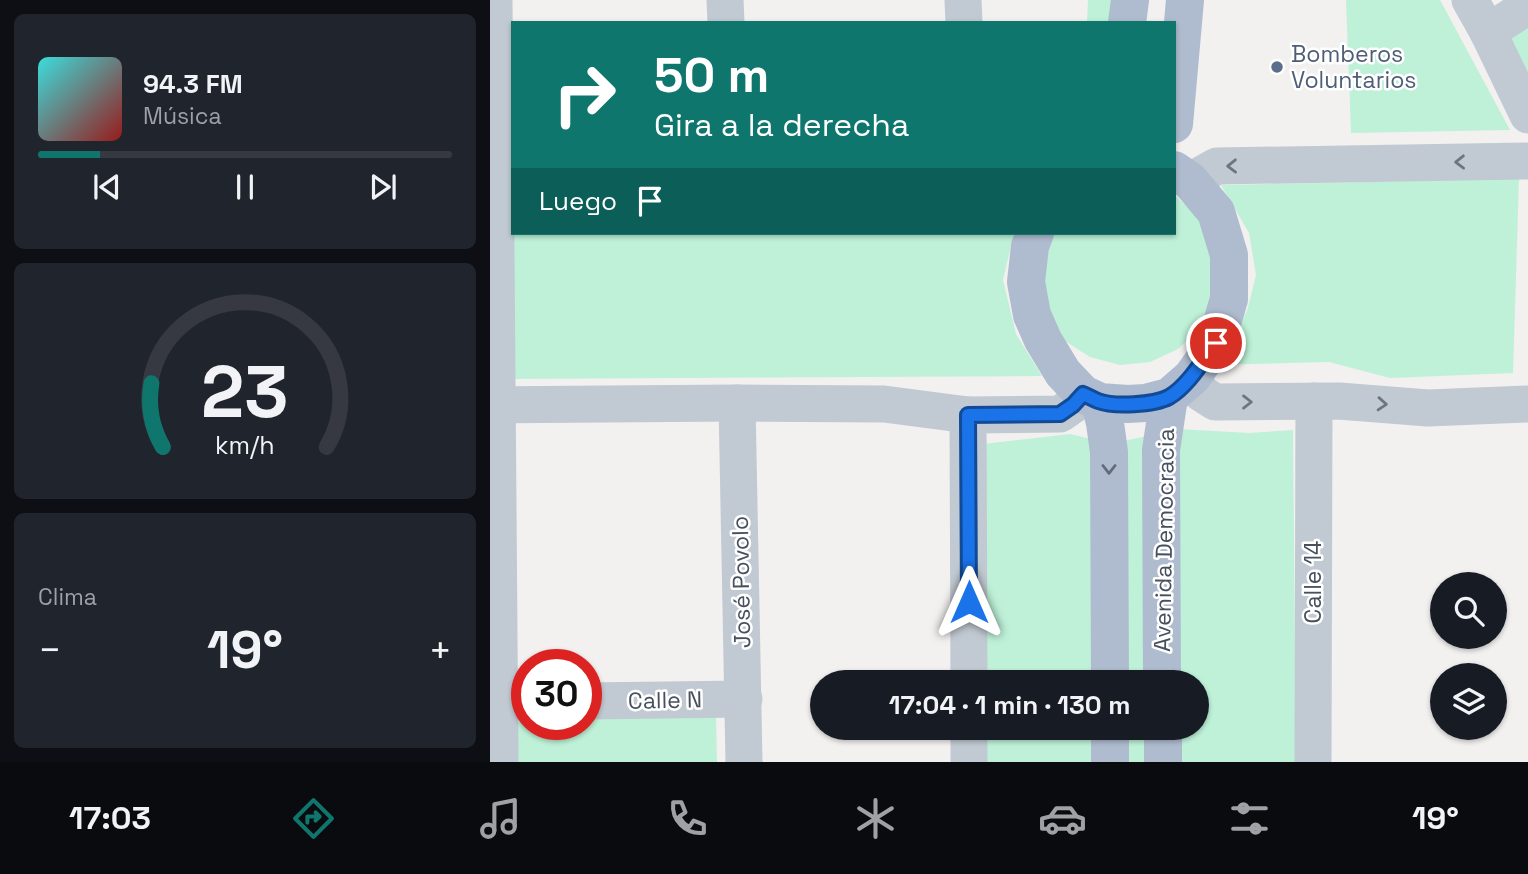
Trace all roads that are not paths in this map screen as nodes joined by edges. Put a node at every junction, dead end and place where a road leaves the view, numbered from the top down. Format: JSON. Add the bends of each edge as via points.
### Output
{"nodes":[{"id":1,"x":494,"y":0,"type":"edge"},
{"id":2,"x":725,"y":0,"type":"edge"},
{"id":3,"x":963,"y":0,"type":"edge"},
{"id":4,"x":1130,"y":0,"type":"edge"},
{"id":5,"x":1185,"y":0,"type":"edge"},
{"id":6,"x":1470,"y":0,"type":"edge"},
{"id":7,"x":1528,"y":6,"type":"edge"},
{"id":8,"x":726,"y":21,"type":"edge"},
{"id":9,"x":964,"y":21,"type":"edge"},
{"id":10,"x":1128,"y":21,"type":"edge"},
{"id":11,"x":1488,"y":32,"type":"junction"},
{"id":12,"x":1176,"y":101,"type":"edge"},
{"id":13,"x":1528,"y":115,"type":"edge"},
{"id":14,"x":1528,"y":161,"type":"edge"},
{"id":15,"x":1178,"y":169,"type":"edge"},
{"id":16,"x":500,"y":176,"type":"edge"},
{"id":17,"x":1034,"y":235,"type":"edge"},
{"id":18,"x":1180,"y":387,"type":"junction"},
{"id":19,"x":1092,"y":398,"type":"junction"},
{"id":20,"x":1314,"y":401,"type":"junction"},
{"id":21,"x":737,"y":402,"type":"junction"},
{"id":22,"x":1528,"y":404,"type":"edge"},
{"id":23,"x":493,"y":405,"type":"edge"},
{"id":24,"x":968,"y":415,"type":"junction"},
{"id":25,"x":969,"y":670,"type":"edge"},
{"id":26,"x":1110,"y":670,"type":"edge"},
{"id":27,"x":1162,"y":670,"type":"edge"},
{"id":28,"x":511,"y":671,"type":"edge"},
{"id":29,"x":744,"y":699,"type":"junction"},
{"id":30,"x":602,"y":701,"type":"edge"},
{"id":31,"x":511,"y":710,"type":"edge"},
{"id":32,"x":969,"y":740,"type":"edge"},
{"id":33,"x":1110,"y":740,"type":"edge"},
{"id":34,"x":1163,"y":740,"type":"edge"},
{"id":35,"x":500,"y":762,"type":"edge"},
{"id":36,"x":744,"y":762,"type":"edge"},
{"id":37,"x":969,"y":762,"type":"edge"},
{"id":38,"x":1110,"y":762,"type":"edge"},
{"id":39,"x":1163,"y":762,"type":"edge"},
{"id":40,"x":1313,"y":762,"type":"edge"}],
"edges":[{"from":1,"to":16,"type":"street"},
{"from":2,"to":8,"type":"street"},
{"from":3,"to":9,"type":"street"},
{"from":4,"to":10,"type":"main road"},
{"from":5,"to":12,"type":"main road"},
{"from":6,"to":11,"type":"street"},
{"from":7,"to":11,"type":"street"},
{"from":11,"to":13,"type":"street"},
{"from":14,"to":15,"type":"street","one_way":true},
{"from":15,"to":18,"type":"main road","via":[[1216,212],[1229,255],[1229,299],[1216,343]]},
{"from":16,"to":23,"type":"street"},
{"from":17,"to":19,"type":"main road","via":[[1026,282],[1032,315],[1063,373]]},
{"from":18,"to":19,"type":"main road","via":[[1146,403]]},
{"from":18,"to":20,"type":"street","one_way":true,"via":[[1215,402]]},
{"from":18,"to":27,"type":"main road","name":"Avenida Democracia","via":[[1161,450]]},
{"from":19,"to":24,"type":"street","via":[[1060,414]]},
{"from":19,"to":26,"type":"main road","one_way":true,"via":[[1105,423],[1109,452]]},
{"from":20,"to":22,"type":"street","one_way":true,"via":[[1428,408]]},
{"from":20,"to":40,"type":"street","name":"Calle 14"},
{"from":21,"to":23,"type":"street"},
{"from":21,"to":24,"type":"street","via":[[884,404]]},
{"from":21,"to":29,"type":"street","name":"José Povolo"},
{"from":23,"to":28,"type":"street"},
{"from":24,"to":25,"type":"street"},
{"from":29,"to":30,"type":"street","name":"Calle N"},
{"from":29,"to":36,"type":"street","name":"José Povolo"},
{"from":31,"to":35,"type":"street"},
{"from":32,"to":37,"type":"street"},
{"from":33,"to":38,"type":"main road"},
{"from":34,"to":39,"type":"main road"}]}
